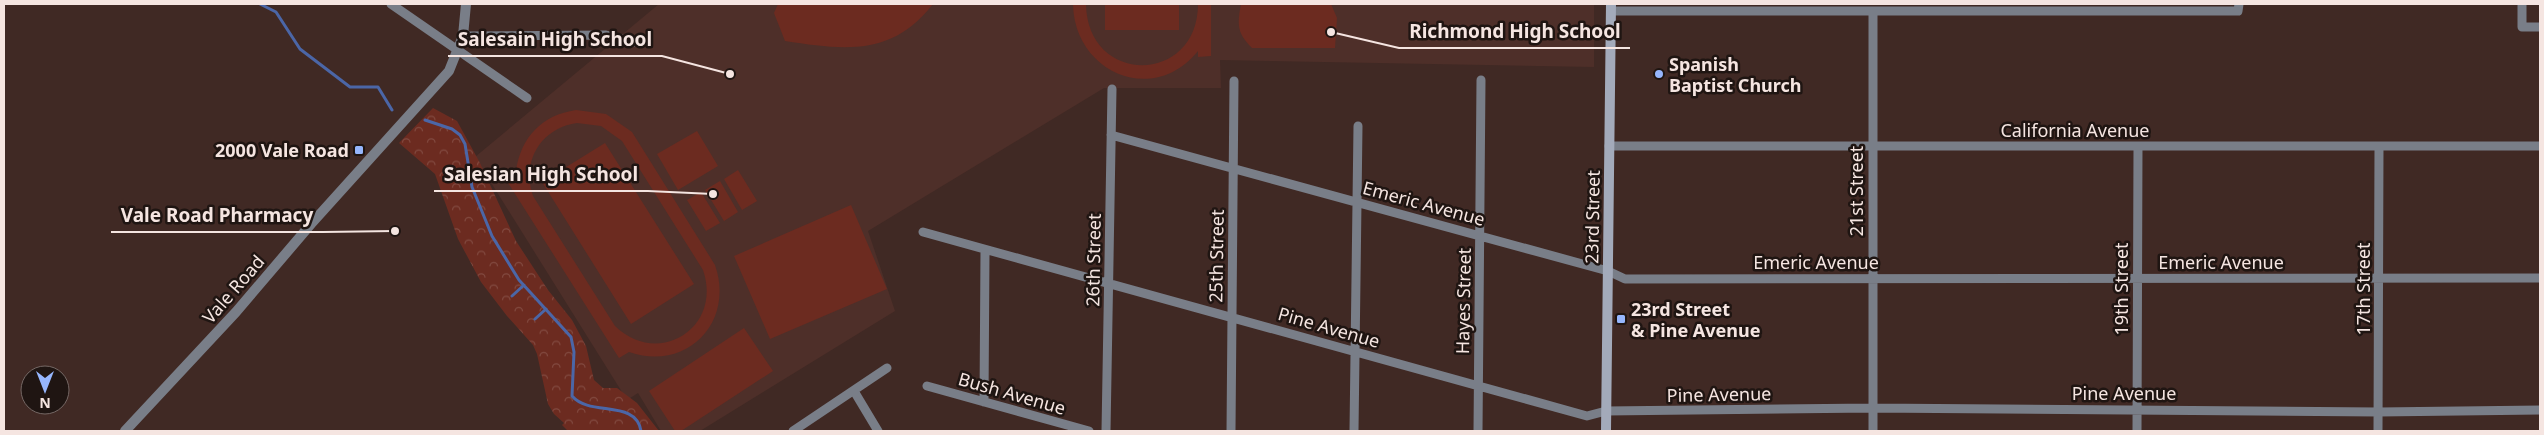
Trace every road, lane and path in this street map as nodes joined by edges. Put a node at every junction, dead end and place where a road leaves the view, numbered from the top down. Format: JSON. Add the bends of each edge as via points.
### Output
{"nodes":[{"id":1,"x":391,"y":4,"type":"edge"},
{"id":2,"x":466,"y":4,"type":"edge"},
{"id":3,"x":2522,"y":4,"type":"edge"},
{"id":4,"x":1611,"y":7,"type":"edge"},
{"id":5,"x":1982,"y":7,"type":"edge"},
{"id":6,"x":2239,"y":7,"type":"edge"},
{"id":7,"x":1873,"y":11,"type":"junction"},
{"id":8,"x":2540,"y":27,"type":"edge"},
{"id":9,"x":463,"y":36,"type":"junction"},
{"id":10,"x":634,"y":42,"type":"dead end"},
{"id":11,"x":459,"y":51,"type":"junction"},
{"id":12,"x":1481,"y":80,"type":"dead end"},
{"id":13,"x":1234,"y":81,"type":"dead end"},
{"id":14,"x":1112,"y":89,"type":"dead end"},
{"id":15,"x":528,"y":98,"type":"dead end"},
{"id":16,"x":1358,"y":126,"type":"dead end"},
{"id":17,"x":1111,"y":135,"type":"junction"},
{"id":18,"x":1609,"y":146,"type":"junction"},
{"id":19,"x":1872,"y":146,"type":"junction"},
{"id":20,"x":2138,"y":146,"type":"junction"},
{"id":21,"x":2379,"y":146,"type":"junction"},
{"id":22,"x":2540,"y":146,"type":"edge"},
{"id":23,"x":1234,"y":168,"type":"junction"},
{"id":24,"x":1357,"y":202,"type":"junction"},
{"id":25,"x":923,"y":232,"type":"dead end"},
{"id":26,"x":1480,"y":236,"type":"junction"},
{"id":27,"x":985,"y":251,"type":"junction"},
{"id":28,"x":1608,"y":271,"type":"junction"},
{"id":29,"x":2138,"y":278,"type":"junction"},
{"id":30,"x":2540,"y":278,"type":"edge"},
{"id":31,"x":1872,"y":279,"type":"junction"},
{"id":32,"x":2379,"y":279,"type":"junction"},
{"id":33,"x":1109,"y":282,"type":"junction"},
{"id":34,"x":1232,"y":317,"type":"junction"},
{"id":35,"x":1355,"y":351,"type":"junction"},
{"id":36,"x":887,"y":368,"type":"dead end"},
{"id":37,"x":927,"y":386,"type":"dead end"},
{"id":38,"x":1478,"y":386,"type":"junction"},
{"id":39,"x":854,"y":391,"type":"junction"},
{"id":40,"x":984,"y":402,"type":"junction"},
{"id":41,"x":1872,"y":408,"type":"junction"},
{"id":42,"x":2137,"y":409,"type":"junction"},
{"id":43,"x":2540,"y":410,"type":"edge"},
{"id":44,"x":1606,"y":411,"type":"junction"},
{"id":45,"x":2379,"y":412,"type":"junction"},
{"id":46,"x":125,"y":431,"type":"edge"},
{"id":47,"x":793,"y":431,"type":"edge"},
{"id":48,"x":878,"y":431,"type":"edge"},
{"id":49,"x":1089,"y":431,"type":"edge"},
{"id":50,"x":1106,"y":431,"type":"edge"},
{"id":51,"x":1230,"y":431,"type":"edge"},
{"id":52,"x":1354,"y":431,"type":"edge"},
{"id":53,"x":1478,"y":431,"type":"edge"},
{"id":54,"x":1606,"y":431,"type":"edge"},
{"id":55,"x":1872,"y":431,"type":"edge"},
{"id":56,"x":2137,"y":431,"type":"edge"},
{"id":57,"x":2378,"y":431,"type":"edge"}],
"edges":[{"from":1,"to":11,"type":"street"},
{"from":2,"to":9,"type":"street","name":"Vale Road"},
{"from":3,"to":8,"type":"street","via":[[2522,27]]},
{"from":4,"to":7,"type":"street"},
{"from":4,"to":18,"type":"main road","name":"23rd Street"},
{"from":5,"to":6,"type":"street"},
{"from":5,"to":7,"type":"street"},
{"from":7,"to":19,"type":"street","name":"21st Street"},
{"from":9,"to":10,"type":"street","via":[[606,35]]},
{"from":9,"to":11,"type":"street","name":"Vale Road"},
{"from":11,"to":15,"type":"street"},
{"from":11,"to":46,"type":"street","name":"Vale Road","via":[[450,71],[236,312]]},
{"from":12,"to":26,"type":"street","name":"Hayes Street"},
{"from":13,"to":23,"type":"street","name":"25th Street"},
{"from":14,"to":17,"type":"street","name":"26th Street"},
{"from":16,"to":24,"type":"street"},
{"from":17,"to":23,"type":"street","name":"Emeric Avenue"},
{"from":17,"to":33,"type":"street","name":"26th Street"},
{"from":18,"to":19,"type":"street","name":"California Avenue"},
{"from":18,"to":28,"type":"main road","name":"23rd Street"},
{"from":19,"to":20,"type":"street","name":"California Avenue"},
{"from":19,"to":31,"type":"street","name":"21st Street"},
{"from":20,"to":21,"type":"street","name":"California Avenue"},
{"from":20,"to":29,"type":"street","name":"19th Street"},
{"from":21,"to":22,"type":"street","name":"California Avenue"},
{"from":21,"to":32,"type":"street","name":"17th Street"},
{"from":23,"to":24,"type":"street","name":"Emeric Avenue"},
{"from":23,"to":34,"type":"street","name":"25th Street"},
{"from":24,"to":26,"type":"street","name":"Emeric Avenue"},
{"from":24,"to":35,"type":"street"},
{"from":25,"to":27,"type":"street","name":"Pine Avenue"},
{"from":26,"to":28,"type":"street","name":"Emeric Avenue"},
{"from":26,"to":38,"type":"street","name":"Hayes Street"},
{"from":27,"to":33,"type":"street","name":"Pine Avenue"},
{"from":27,"to":40,"type":"street"},
{"from":28,"to":31,"type":"street","name":"Emeric Avenue","via":[[1626,279]]},
{"from":28,"to":44,"type":"main road","name":"23rd Street"},
{"from":29,"to":31,"type":"street","name":"Emeric Avenue"},
{"from":29,"to":32,"type":"street","name":"Emeric Avenue"},
{"from":29,"to":42,"type":"street","name":"19th Street"},
{"from":30,"to":32,"type":"street","name":"Emeric Avenue"},
{"from":31,"to":41,"type":"street","name":"21st Street"},
{"from":32,"to":45,"type":"street","name":"17th Street"},
{"from":33,"to":34,"type":"street","name":"Pine Avenue"},
{"from":33,"to":50,"type":"street","name":"26th Street"},
{"from":34,"to":35,"type":"street","name":"Pine Avenue"},
{"from":34,"to":51,"type":"street","name":"25th Street"},
{"from":35,"to":38,"type":"street","name":"Pine Avenue"},
{"from":35,"to":52,"type":"street"},
{"from":36,"to":39,"type":"street"},
{"from":37,"to":40,"type":"street","name":"Bush Avenue"},
{"from":38,"to":44,"type":"street","name":"Pine Avenue","via":[[1587,416]]},
{"from":38,"to":53,"type":"street","name":"Hayes Street"},
{"from":39,"to":47,"type":"street"},
{"from":39,"to":48,"type":"street"},
{"from":40,"to":49,"type":"street","name":"Bush Avenue"},
{"from":41,"to":42,"type":"street","name":"Pine Avenue"},
{"from":41,"to":44,"type":"street","name":"Pine Avenue"},
{"from":41,"to":55,"type":"street","name":"21st Street"},
{"from":42,"to":45,"type":"street","name":"Pine Avenue"},
{"from":42,"to":56,"type":"street","name":"19th Street"},
{"from":43,"to":45,"type":"street","name":"Pine Avenue"},
{"from":44,"to":54,"type":"main road","name":"23rd Street"},
{"from":45,"to":57,"type":"street","name":"17th Street"}]}
